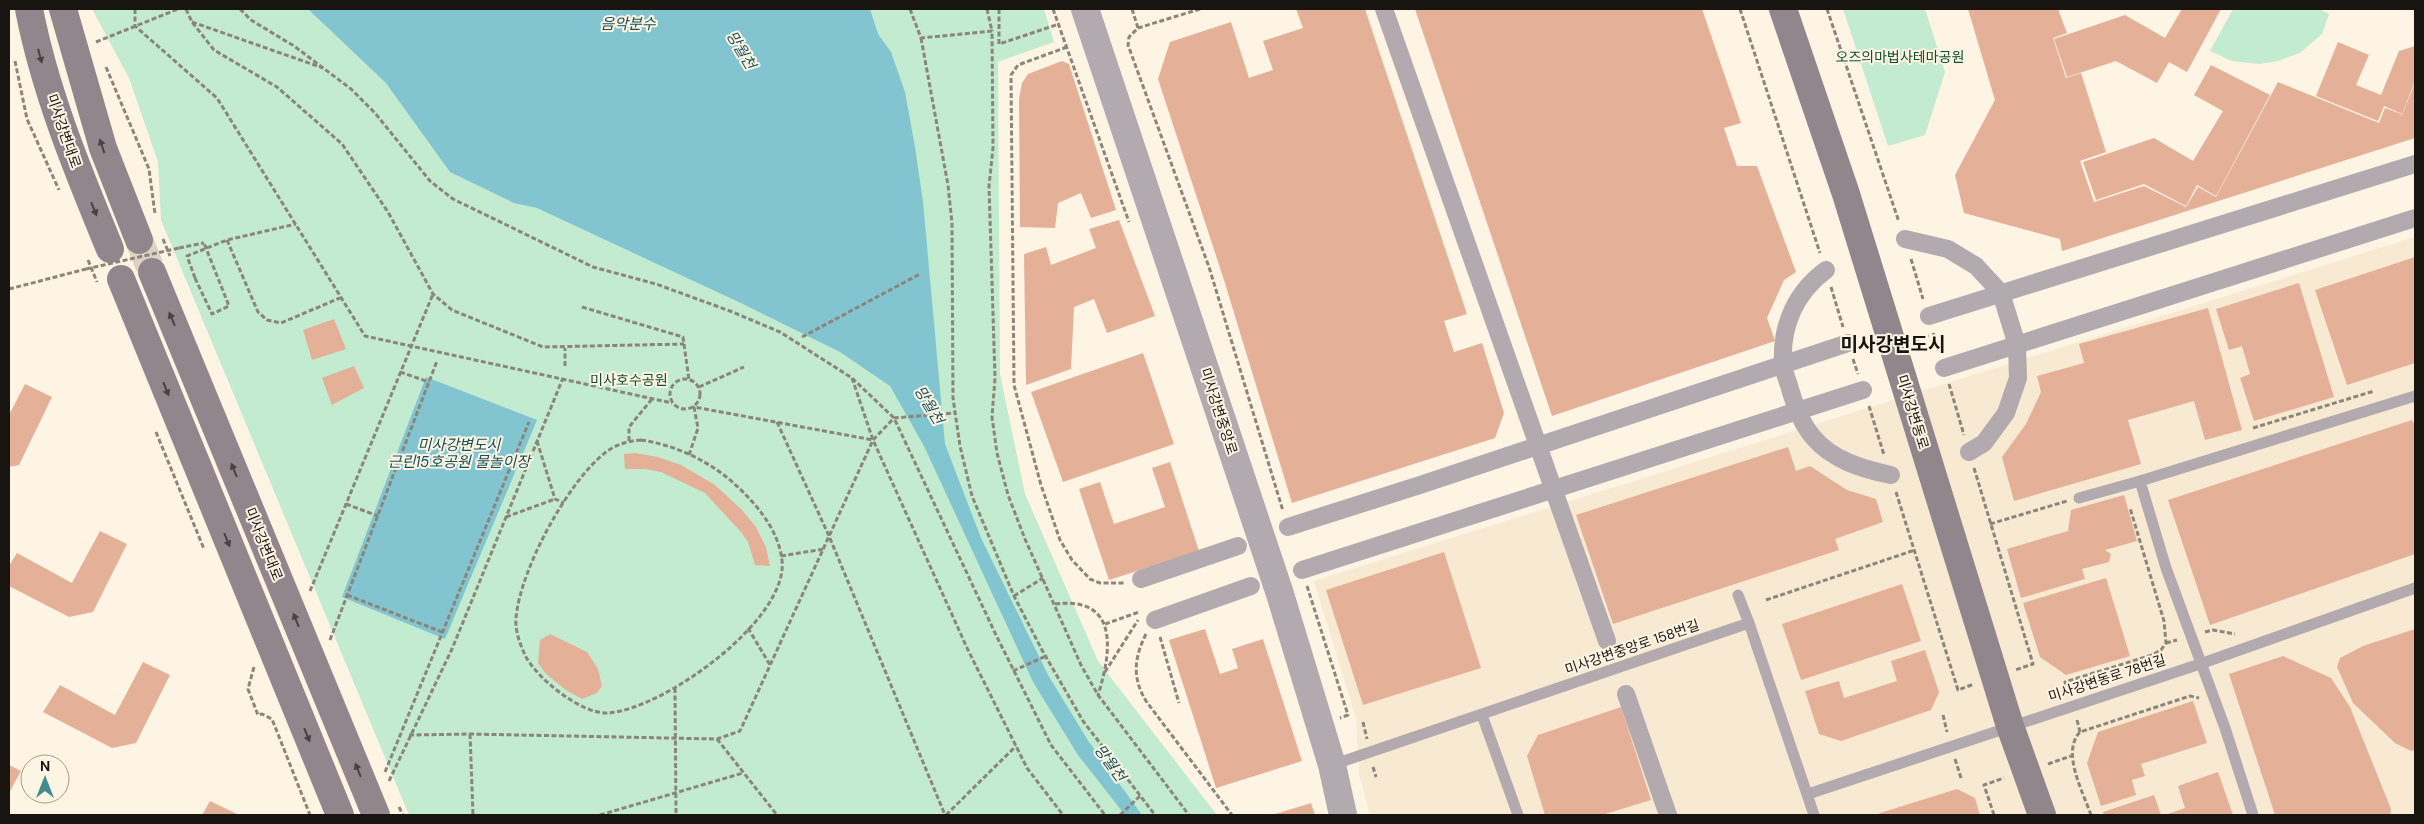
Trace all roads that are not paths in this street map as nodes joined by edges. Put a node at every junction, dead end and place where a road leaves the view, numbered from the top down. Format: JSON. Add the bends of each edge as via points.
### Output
{"nodes":[{"id":1,"x":29,"y":9,"type":"edge"},
{"id":2,"x":63,"y":9,"type":"edge"},
{"id":3,"x":1384,"y":9,"type":"edge"},
{"id":4,"x":1783,"y":9,"type":"edge"},
{"id":5,"x":1090,"y":10,"type":"edge"},
{"id":6,"x":2415,"y":164,"type":"edge"},
{"id":7,"x":2415,"y":218,"type":"edge"},
{"id":8,"x":150,"y":237,"type":"tunnel mouth"},
{"id":9,"x":1905,"y":239,"type":"dead end"},
{"id":10,"x":110,"y":249,"type":"tunnel mouth"},
{"id":11,"x":162,"y":265,"type":"tunnel mouth"},
{"id":12,"x":1826,"y":270,"type":"road end"},
{"id":13,"x":121,"y":279,"type":"dead end"},
{"id":14,"x":2001,"y":293,"type":"junction"},
{"id":15,"x":1928,"y":316,"type":"dead end"},
{"id":16,"x":1848,"y":343,"type":"dead end"},
{"id":17,"x":2017,"y":345,"type":"junction"},
{"id":18,"x":1783,"y":364,"type":"junction"},
{"id":19,"x":1944,"y":368,"type":"dead end"},
{"id":20,"x":1863,"y":390,"type":"dead end"},
{"id":21,"x":2415,"y":396,"type":"edge"},
{"id":22,"x":1796,"y":410,"type":"junction"},
{"id":23,"x":1538,"y":446,"type":"junction"},
{"id":24,"x":1969,"y":452,"type":"road end"},
{"id":25,"x":1890,"y":475,"type":"dead end"},
{"id":26,"x":2140,"y":481,"type":"junction"},
{"id":27,"x":1552,"y":488,"type":"junction"},
{"id":28,"x":2079,"y":498,"type":"road end"},
{"id":29,"x":1288,"y":527,"type":"road end"},
{"id":30,"x":1238,"y":546,"type":"dead end"},
{"id":31,"x":1302,"y":570,"type":"road end"},
{"id":32,"x":1141,"y":579,"type":"road end"},
{"id":33,"x":1251,"y":586,"type":"dead end"},
{"id":34,"x":2415,"y":588,"type":"edge"},
{"id":35,"x":1738,"y":595,"type":"dead end"},
{"id":36,"x":1153,"y":614,"type":"road end"},
{"id":37,"x":1749,"y":622,"type":"junction"},
{"id":38,"x":1607,"y":641,"type":"dead end"},
{"id":39,"x":2200,"y":664,"type":"junction"},
{"id":40,"x":1626,"y":694,"type":"dead end"},
{"id":41,"x":1482,"y":714,"type":"junction"},
{"id":42,"x":2010,"y":726,"type":"junction"},
{"id":43,"x":1332,"y":765,"type":"junction"},
{"id":44,"x":1808,"y":794,"type":"junction"},
{"id":45,"x":387,"y":809,"type":"edge"},
{"id":46,"x":340,"y":815,"type":"edge"},
{"id":47,"x":1343,"y":815,"type":"edge"},
{"id":48,"x":1518,"y":815,"type":"edge"},
{"id":49,"x":1668,"y":815,"type":"edge"},
{"id":50,"x":1814,"y":815,"type":"edge"},
{"id":51,"x":2042,"y":815,"type":"edge"},
{"id":52,"x":2253,"y":815,"type":"edge"}],
"edges":[{"from":1,"to":10,"type":"main road","name":"미사강변대로","one_way":true,"via":[[46,80],[71,154]]},
{"from":8,"to":2,"type":"main road","one_way":true,"via":[[103,148]]},
{"from":3,"to":23,"type":"street"},
{"from":4,"to":42,"type":"main road","name":"미사강변동로","via":[[1846,194]]},
{"from":5,"to":43,"type":"street","name":"미사강변중앙로","via":[[1280,594]]},
{"from":6,"to":14,"type":"street"},
{"from":7,"to":17,"type":"street"},
{"from":9,"to":14,"type":"street","via":[[1948,250],[1976,266]]},
{"from":45,"to":11,"type":"main road","name":"미사강변대로","one_way":true},
{"from":12,"to":18,"type":"street","via":[[1809,283],[1793,307]]},
{"from":13,"to":46,"type":"main road","one_way":true},
{"from":14,"to":15,"type":"street"},
{"from":14,"to":17,"type":"street"},
{"from":16,"to":18,"type":"street"},
{"from":17,"to":19,"type":"street"},
{"from":17,"to":24,"type":"street","via":[[2018,378],[2006,413],[1984,443]]},
{"from":18,"to":22,"type":"street"},
{"from":18,"to":23,"type":"street"},
{"from":20,"to":22,"type":"street"},
{"from":21,"to":26,"type":"lane"},
{"from":22,"to":25,"type":"street","via":[[1814,438],[1846,463]]},
{"from":22,"to":27,"type":"street"},
{"from":23,"to":27,"type":"street"},
{"from":23,"to":29,"type":"street"},
{"from":26,"to":28,"type":"lane"},
{"from":26,"to":39,"type":"lane"},
{"from":27,"to":31,"type":"street"},
{"from":27,"to":38,"type":"street"},
{"from":30,"to":32,"type":"street"},
{"from":33,"to":36,"type":"street"},
{"from":34,"to":39,"type":"lane","name":"미사강변동로 78번길"},
{"from":35,"to":37,"type":"lane"},
{"from":37,"to":41,"type":"lane","name":"미사강변중앙로 158번길"},
{"from":37,"to":44,"type":"lane"},
{"from":39,"to":42,"type":"lane","name":"미사강변동로 78번길"},
{"from":39,"to":52,"type":"lane"},
{"from":40,"to":49,"type":"street"},
{"from":41,"to":43,"type":"lane","name":"미사강변중앙로 158번길"},
{"from":41,"to":48,"type":"lane"},
{"from":42,"to":44,"type":"lane","name":"미사강변동로 78번길"},
{"from":42,"to":51,"type":"main road","name":"미사강변동로"},
{"from":43,"to":47,"type":"street","name":"미사강변중앙로"},
{"from":44,"to":50,"type":"lane"}]}
